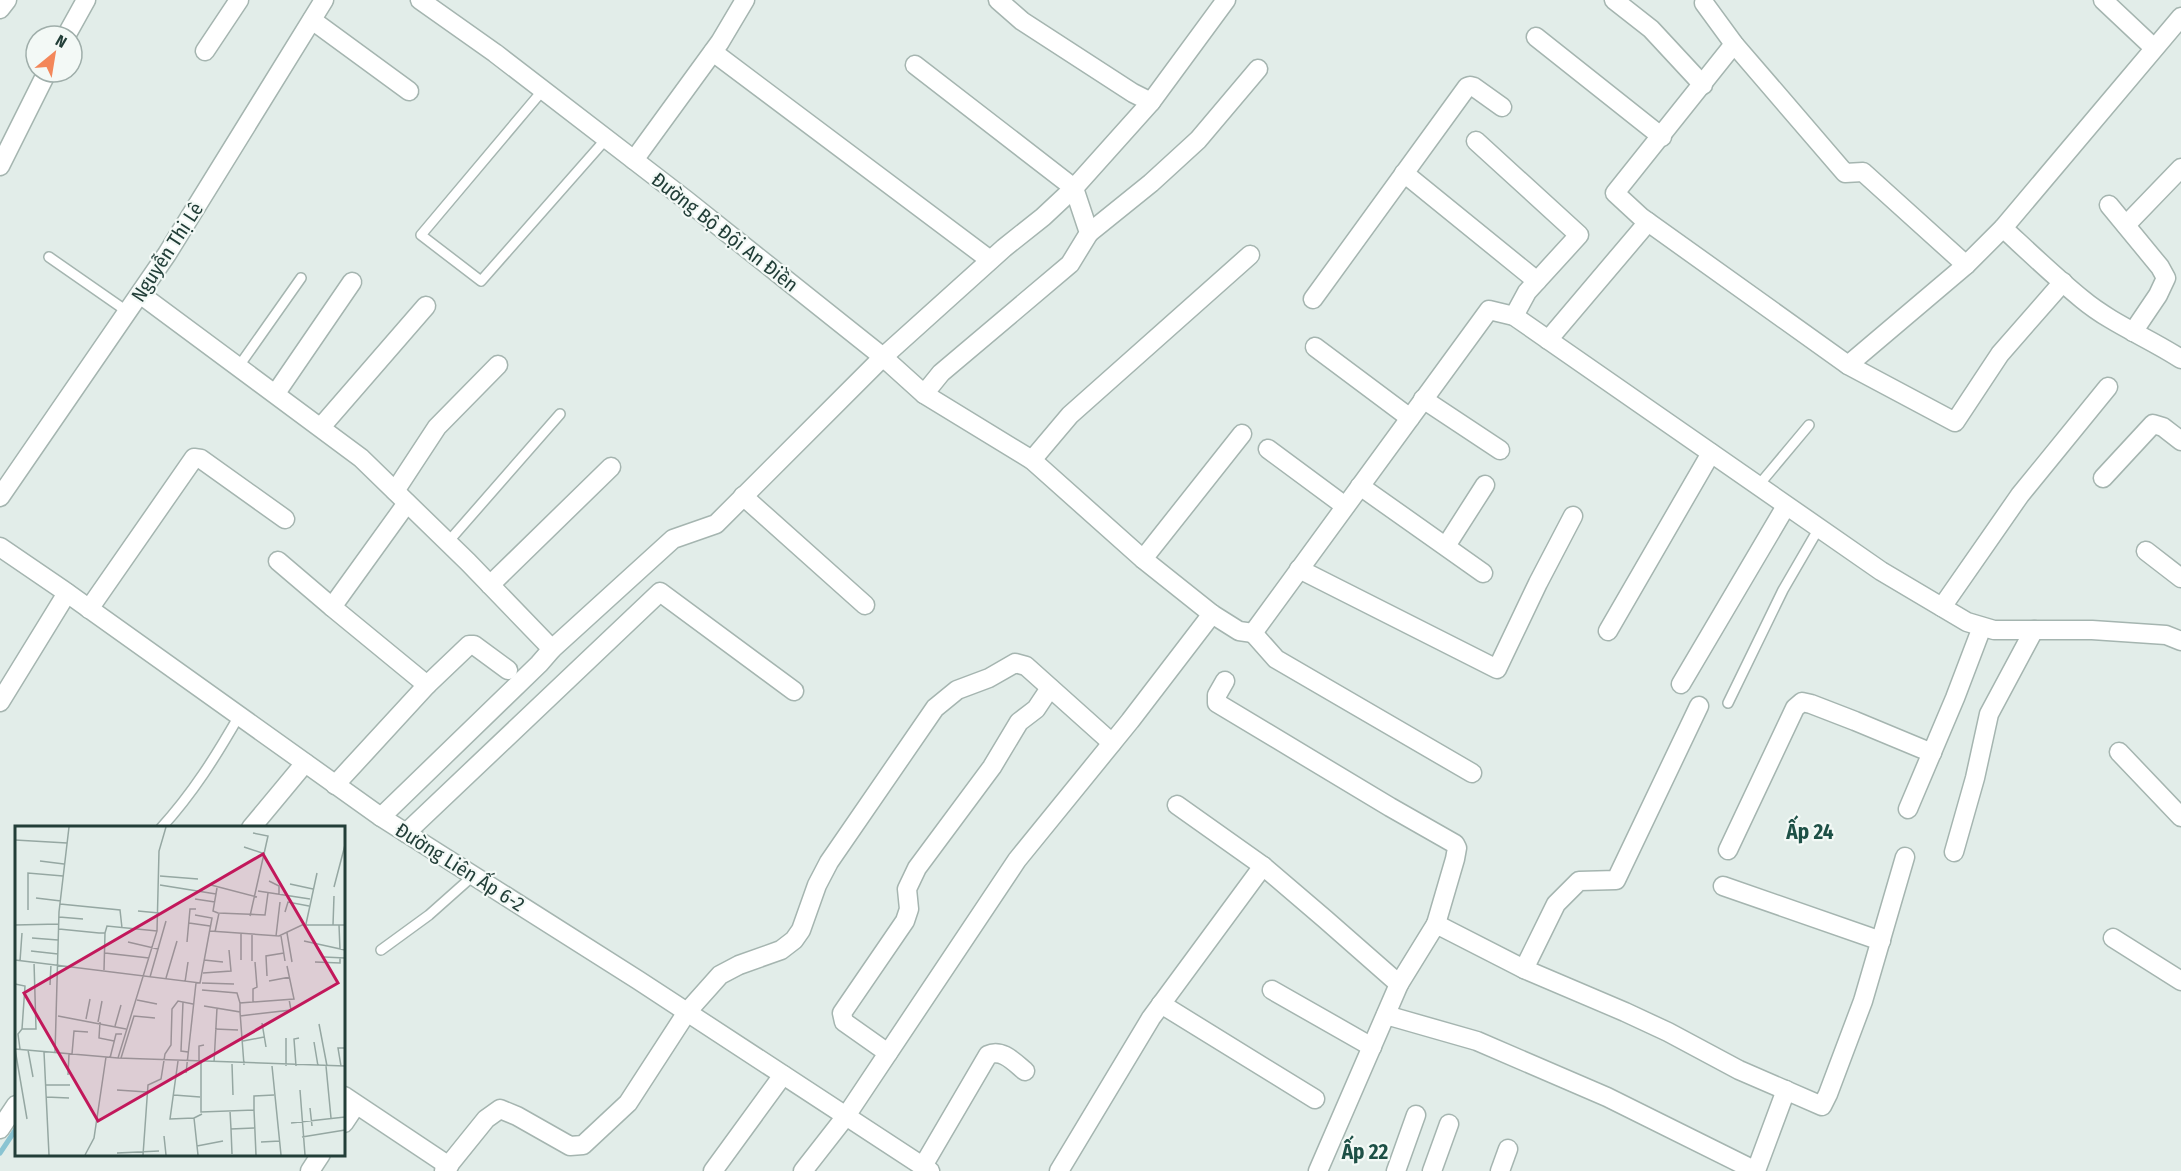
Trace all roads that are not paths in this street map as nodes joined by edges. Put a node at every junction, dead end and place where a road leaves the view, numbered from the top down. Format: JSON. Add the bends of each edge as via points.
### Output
{"nodes":[{"id":1,"x":6,"y":0,"type":"edge"},
{"id":2,"x":86,"y":0,"type":"edge"},
{"id":3,"x":239,"y":0,"type":"edge"},
{"id":4,"x":324,"y":0,"type":"edge"},
{"id":5,"x":420,"y":0,"type":"edge"},
{"id":6,"x":745,"y":0,"type":"edge"},
{"id":7,"x":998,"y":0,"type":"edge"},
{"id":8,"x":1226,"y":0,"type":"edge"},
{"id":9,"x":1614,"y":0,"type":"edge"},
{"id":10,"x":2103,"y":0,"type":"edge"},
{"id":11,"x":1704,"y":3,"type":"dead end"},
{"id":12,"x":0,"y":9,"type":"edge"},
{"id":13,"x":2181,"y":17,"type":"edge"},
{"id":14,"x":312,"y":20,"type":"junction"},
{"id":15,"x":73,"y":24,"type":"edge"},
{"id":16,"x":1536,"y":37,"type":"dead end"},
{"id":17,"x":1734,"y":44,"type":"junction"},
{"id":18,"x":2154,"y":48,"type":"junction"},
{"id":19,"x":205,"y":51,"type":"dead end"},
{"id":20,"x":713,"y":52,"type":"junction"},
{"id":21,"x":915,"y":65,"type":"dead end"},
{"id":22,"x":1258,"y":69,"type":"dead end"},
{"id":23,"x":40,"y":84,"type":"edge"},
{"id":24,"x":1703,"y":86,"type":"junction"},
{"id":25,"x":543,"y":90,"type":"junction"},
{"id":26,"x":409,"y":91,"type":"dead end"},
{"id":27,"x":1151,"y":102,"type":"junction"},
{"id":28,"x":1502,"y":107,"type":"dead end"},
{"id":29,"x":1662,"y":137,"type":"junction"},
{"id":30,"x":606,"y":139,"type":"junction"},
{"id":31,"x":1476,"y":141,"type":"dead end"},
{"id":32,"x":634,"y":160,"type":"junction"},
{"id":33,"x":0,"y":166,"type":"edge"},
{"id":34,"x":2181,"y":168,"type":"edge"},
{"id":35,"x":1404,"y":173,"type":"junction"},
{"id":36,"x":1074,"y":188,"type":"junction"},
{"id":37,"x":2109,"y":205,"type":"dead end"},
{"id":38,"x":1648,"y":222,"type":"junction"},
{"id":39,"x":2126,"y":225,"type":"junction"},
{"id":40,"x":2003,"y":228,"type":"junction"},
{"id":41,"x":1089,"y":233,"type":"junction"},
{"id":42,"x":1250,"y":255,"type":"dead end"},
{"id":43,"x":49,"y":257,"type":"dead end"},
{"id":44,"x":990,"y":260,"type":"junction"},
{"id":45,"x":1966,"y":265,"type":"junction"},
{"id":46,"x":301,"y":278,"type":"dead end"},
{"id":47,"x":1537,"y":281,"type":"junction"},
{"id":48,"x":352,"y":282,"type":"dead end"},
{"id":49,"x":2063,"y":282,"type":"junction"},
{"id":50,"x":140,"y":294,"type":"junction"},
{"id":51,"x":1313,"y":299,"type":"dead end"},
{"id":52,"x":426,"y":306,"type":"dead end"},
{"id":53,"x":128,"y":312,"type":"junction"},
{"id":54,"x":1514,"y":316,"type":"junction"},
{"id":55,"x":2133,"y":332,"type":"junction"},
{"id":56,"x":1548,"y":340,"type":"junction"},
{"id":57,"x":1315,"y":346,"type":"dead end"},
{"id":58,"x":884,"y":357,"type":"junction"},
{"id":59,"x":2181,"y":359,"type":"edge"},
{"id":60,"x":498,"y":365,"type":"dead end"},
{"id":61,"x":1848,"y":365,"type":"junction"},
{"id":62,"x":239,"y":366,"type":"junction"},
{"id":63,"x":2108,"y":387,"type":"dead end"},
{"id":64,"x":276,"y":393,"type":"junction"},
{"id":65,"x":924,"y":394,"type":"junction"},
{"id":66,"x":1423,"y":399,"type":"junction"},
{"id":67,"x":560,"y":414,"type":"dead end"},
{"id":68,"x":1410,"y":418,"type":"junction"},
{"id":69,"x":1809,"y":424,"type":"dead end"},
{"id":70,"x":321,"y":428,"type":"junction"},
{"id":71,"x":1242,"y":434,"type":"dead end"},
{"id":72,"x":2181,"y":441,"type":"edge"},
{"id":73,"x":1268,"y":449,"type":"dead end"},
{"id":74,"x":1500,"y":450,"type":"dead end"},
{"id":75,"x":1712,"y":453,"type":"junction"},
{"id":76,"x":1032,"y":460,"type":"junction"},
{"id":77,"x":611,"y":468,"type":"dead end"},
{"id":78,"x":2103,"y":478,"type":"dead end"},
{"id":79,"x":1485,"y":485,"type":"dead end"},
{"id":80,"x":1360,"y":486,"type":"junction"},
{"id":81,"x":1758,"y":486,"type":"junction"},
{"id":82,"x":743,"y":496,"type":"junction"},
{"id":83,"x":0,"y":497,"type":"edge"},
{"id":84,"x":401,"y":497,"type":"junction"},
{"id":85,"x":1345,"y":506,"type":"junction"},
{"id":86,"x":1786,"y":506,"type":"junction"},
{"id":87,"x":1573,"y":516,"type":"dead end"},
{"id":88,"x":285,"y":519,"type":"dead end"},
{"id":89,"x":1819,"y":528,"type":"junction"},
{"id":90,"x":448,"y":543,"type":"junction"},
{"id":91,"x":1446,"y":546,"type":"junction"},
{"id":92,"x":0,"y":548,"type":"edge"},
{"id":93,"x":2146,"y":551,"type":"dead end"},
{"id":94,"x":1143,"y":559,"type":"junction"},
{"id":95,"x":278,"y":561,"type":"dead end"},
{"id":96,"x":1299,"y":569,"type":"junction"},
{"id":97,"x":1483,"y":573,"type":"dead end"},
{"id":98,"x":2181,"y":578,"type":"edge"},
{"id":99,"x":490,"y":585,"type":"junction"},
{"id":100,"x":67,"y":593,"type":"junction"},
{"id":101,"x":865,"y":605,"type":"dead end"},
{"id":102,"x":332,"y":607,"type":"junction"},
{"id":103,"x":1942,"y":607,"type":"junction"},
{"id":104,"x":89,"y":609,"type":"junction"},
{"id":105,"x":1212,"y":614,"type":"junction"},
{"id":106,"x":1982,"y":627,"type":"junction"},
{"id":107,"x":2034,"y":630,"type":"junction"},
{"id":108,"x":1608,"y":631,"type":"dead end"},
{"id":109,"x":1253,"y":633,"type":"junction"},
{"id":110,"x":2181,"y":640,"type":"edge"},
{"id":111,"x":552,"y":649,"type":"junction"},
{"id":112,"x":508,"y":670,"type":"dead end"},
{"id":113,"x":1225,"y":681,"type":"dead end"},
{"id":114,"x":1681,"y":684,"type":"dead end"},
{"id":115,"x":427,"y":685,"type":"junction"},
{"id":116,"x":1050,"y":688,"type":"junction"},
{"id":117,"x":794,"y":691,"type":"dead end"},
{"id":118,"x":0,"y":702,"type":"edge"},
{"id":119,"x":1728,"y":704,"type":"dead end"},
{"id":120,"x":1699,"y":706,"type":"dead end"},
{"id":121,"x":239,"y":716,"type":"junction"},
{"id":122,"x":1112,"y":743,"type":"junction"},
{"id":123,"x":2119,"y":752,"type":"dead end"},
{"id":124,"x":1932,"y":753,"type":"junction"},
{"id":125,"x":305,"y":763,"type":"junction"},
{"id":126,"x":1472,"y":773,"type":"dead end"},
{"id":127,"x":335,"y":785,"type":"junction"},
{"id":128,"x":1177,"y":805,"type":"dead end"},
{"id":129,"x":1908,"y":809,"type":"dead end"},
{"id":130,"x":381,"y":817,"type":"junction"},
{"id":131,"x":2181,"y":817,"type":"edge"},
{"id":132,"x":163,"y":826,"type":"edge"},
{"id":133,"x":253,"y":826,"type":"edge"},
{"id":134,"x":406,"y":833,"type":"junction"},
{"id":135,"x":1728,"y":850,"type":"dead end"},
{"id":136,"x":1954,"y":852,"type":"dead end"},
{"id":137,"x":1905,"y":856,"type":"dead end"},
{"id":138,"x":1263,"y":866,"type":"junction"},
{"id":139,"x":474,"y":876,"type":"junction"},
{"id":140,"x":1722,"y":886,"type":"dead end"},
{"id":141,"x":1436,"y":924,"type":"junction"},
{"id":142,"x":2113,"y":938,"type":"dead end"},
{"id":143,"x":1881,"y":941,"type":"junction"},
{"id":144,"x":381,"y":950,"type":"dead end"},
{"id":145,"x":1524,"y":969,"type":"junction"},
{"id":146,"x":2181,"y":981,"type":"edge"},
{"id":147,"x":1399,"y":984,"type":"junction"},
{"id":148,"x":1272,"y":990,"type":"dead end"},
{"id":149,"x":1161,"y":1004,"type":"junction"},
{"id":150,"x":687,"y":1012,"type":"junction"},
{"id":151,"x":1386,"y":1015,"type":"junction"},
{"id":152,"x":1372,"y":1047,"type":"junction"},
{"id":153,"x":888,"y":1053,"type":"junction"},
{"id":154,"x":1025,"y":1071,"type":"dead end"},
{"id":155,"x":783,"y":1075,"type":"junction"},
{"id":156,"x":1786,"y":1090,"type":"junction"},
{"id":157,"x":1315,"y":1099,"type":"dead end"},
{"id":158,"x":350,"y":1100,"type":"edge"},
{"id":159,"x":15,"y":1107,"type":"edge"},
{"id":160,"x":1416,"y":1115,"type":"dead end"},
{"id":161,"x":846,"y":1116,"type":"junction"},
{"id":162,"x":345,"y":1119,"type":"edge"},
{"id":163,"x":1449,"y":1124,"type":"dead end"},
{"id":164,"x":0,"y":1129,"type":"edge"},
{"id":165,"x":1508,"y":1149,"type":"dead end"},
{"id":166,"x":320,"y":1156,"type":"edge"},
{"id":167,"x":447,"y":1168,"type":"edge"},
{"id":168,"x":926,"y":1169,"type":"edge"},
{"id":169,"x":310,"y":1171,"type":"edge"},
{"id":170,"x":713,"y":1171,"type":"edge"},
{"id":171,"x":803,"y":1171,"type":"edge"},
{"id":172,"x":1059,"y":1171,"type":"edge"},
{"id":173,"x":1318,"y":1171,"type":"edge"},
{"id":174,"x":1396,"y":1171,"type":"edge"},
{"id":175,"x":1432,"y":1171,"type":"edge"},
{"id":176,"x":1500,"y":1171,"type":"edge"}],
"edges":[{"from":1,"to":12,"type":"street"},
{"from":2,"to":15,"type":"street"},
{"from":3,"to":19,"type":"street"},
{"from":4,"to":14,"type":"street","name":"Nguyễn Thị Lê"},
{"from":5,"to":25,"type":"street","name":"Đường Bộ Đội An Điền"},
{"from":6,"to":20,"type":"street"},
{"from":7,"to":27,"type":"street","via":[[1022,21]]},
{"from":8,"to":27,"type":"street"},
{"from":9,"to":24,"type":"street","via":[[1651,29]]},
{"from":10,"to":18,"type":"street"},
{"from":11,"to":17,"type":"street"},
{"from":13,"to":18,"type":"street"},
{"from":14,"to":26,"type":"street"},
{"from":14,"to":50,"type":"street","name":"Nguyễn Thị Lê"},
{"from":16,"to":29,"type":"street"},
{"from":17,"to":24,"type":"street"},
{"from":17,"to":45,"type":"street","via":[[1845,173],[1863,172]]},
{"from":18,"to":40,"type":"street"},
{"from":20,"to":32,"type":"street"},
{"from":20,"to":44,"type":"street"},
{"from":21,"to":36,"type":"street"},
{"from":22,"to":41,"type":"street","via":[[1198,140]]},
{"from":23,"to":33,"type":"street"},
{"from":24,"to":29,"type":"street"},
{"from":25,"to":30,"type":"street","name":"Đường Bộ Đội An Điền"},
{"from":25,"to":30,"type":"lane","via":[[421,235],[481,281]]},
{"from":27,"to":36,"type":"street"},
{"from":28,"to":35,"type":"street","via":[[1474,87],[1467,87]]},
{"from":29,"to":38,"type":"street","via":[[1615,193]]},
{"from":30,"to":32,"type":"street","name":"Đường Bộ Đội An Điền"},
{"from":31,"to":47,"type":"street","via":[[1580,235]]},
{"from":32,"to":58,"type":"street","name":"Đường Bộ Đội An Điền"},
{"from":34,"to":39,"type":"street"},
{"from":35,"to":47,"type":"street"},
{"from":35,"to":51,"type":"street"},
{"from":36,"to":41,"type":"street"},
{"from":36,"to":44,"type":"street"},
{"from":37,"to":39,"type":"street"},
{"from":38,"to":56,"type":"street"},
{"from":38,"to":61,"type":"street"},
{"from":39,"to":55,"type":"street","via":[[2166,278]]},
{"from":40,"to":45,"type":"street"},
{"from":40,"to":49,"type":"street"},
{"from":41,"to":65,"type":"street","via":[[1070,264],[941,373]]},
{"from":42,"to":76,"type":"street","via":[[1070,415]]},
{"from":43,"to":53,"type":"lane"},
{"from":44,"to":58,"type":"street"},
{"from":45,"to":61,"type":"street"},
{"from":46,"to":62,"type":"lane"},
{"from":47,"to":54,"type":"street"},
{"from":48,"to":64,"type":"street"},
{"from":49,"to":55,"type":"street","via":[[2083,300]]},
{"from":49,"to":61,"type":"street","via":[[2001,354],[1955,422]]},
{"from":50,"to":53,"type":"street","name":"Nguyễn Thị Lê"},
{"from":50,"to":62,"type":"street"},
{"from":52,"to":70,"type":"street"},
{"from":53,"to":83,"type":"street","name":"Nguyễn Thị Lê"},
{"from":54,"to":56,"type":"street"},
{"from":54,"to":66,"type":"street","via":[[1489,310]]},
{"from":55,"to":59,"type":"street"},
{"from":56,"to":75,"type":"street"},
{"from":57,"to":68,"type":"street"},
{"from":58,"to":65,"type":"street","name":"Đường Bộ Đội An Điền"},
{"from":58,"to":82,"type":"street"},
{"from":60,"to":84,"type":"street","via":[[437,427]]},
{"from":62,"to":64,"type":"street"},
{"from":63,"to":103,"type":"street","via":[[2020,495]]},
{"from":64,"to":70,"type":"street"},
{"from":65,"to":76,"type":"street","name":"Đường Bộ Đội An Điền"},
{"from":66,"to":68,"type":"street"},
{"from":66,"to":74,"type":"street"},
{"from":67,"to":90,"type":"lane"},
{"from":68,"to":80,"type":"street"},
{"from":69,"to":81,"type":"lane"},
{"from":70,"to":84,"type":"street","via":[[361,458]]},
{"from":71,"to":94,"type":"street"},
{"from":72,"to":78,"type":"street","via":[[2153,424]]},
{"from":73,"to":85,"type":"street"},
{"from":75,"to":81,"type":"street"},
{"from":75,"to":108,"type":"street"},
{"from":76,"to":94,"type":"street","name":"Đường Bộ Đội An Điền"},
{"from":77,"to":99,"type":"street"},
{"from":79,"to":91,"type":"street"},
{"from":80,"to":85,"type":"street"},
{"from":80,"to":91,"type":"street"},
{"from":81,"to":86,"type":"street"},
{"from":82,"to":101,"type":"street"},
{"from":82,"to":111,"type":"street","via":[[716,524],[673,539]]},
{"from":84,"to":90,"type":"street"},
{"from":84,"to":102,"type":"street"},
{"from":85,"to":96,"type":"street"},
{"from":86,"to":89,"type":"street"},
{"from":86,"to":114,"type":"street"},
{"from":87,"to":96,"type":"street","via":[[1497,669]]},
{"from":88,"to":104,"type":"street","via":[[201,459],[194,458]]},
{"from":89,"to":103,"type":"street","via":[[1881,572]]},
{"from":89,"to":119,"type":"lane","via":[[1783,590]]},
{"from":90,"to":99,"type":"street"},
{"from":91,"to":97,"type":"street"},
{"from":92,"to":100,"type":"street","name":"Đường Liên Ấp 6-2"},
{"from":93,"to":98,"type":"street"},
{"from":94,"to":105,"type":"street","name":"Đường Bộ Đội An Điền"},
{"from":95,"to":102,"type":"street"},
{"from":96,"to":109,"type":"street"},
{"from":99,"to":111,"type":"street"},
{"from":100,"to":104,"type":"street","name":"Đường Liên Ấp 6-2"},
{"from":100,"to":118,"type":"street"},
{"from":102,"to":115,"type":"street"},
{"from":103,"to":106,"type":"street"},
{"from":104,"to":121,"type":"street","name":"Đường Liên Ấp 6-2"},
{"from":105,"to":109,"type":"street","name":"Đường Bộ Đội An Điền","via":[[1239,631]]},
{"from":105,"to":122,"type":"street"},
{"from":106,"to":107,"type":"street"},
{"from":106,"to":124,"type":"street"},
{"from":107,"to":110,"type":"street","via":[[2166,635]]},
{"from":107,"to":136,"type":"street","via":[[1989,714]]},
{"from":109,"to":126,"type":"street","via":[[1276,659]]},
{"from":111,"to":130,"type":"street"},
{"from":112,"to":115,"type":"street","via":[[471,645]]},
{"from":113,"to":141,"type":"street","via":[[1217,703],[1455,843],[1455,859]]},
{"from":115,"to":127,"type":"street"},
{"from":116,"to":122,"type":"street"},
{"from":116,"to":150,"type":"street","via":[[1016,662],[950,694],[935,708],[829,862],[794,940],[781,950],[727,970]]},
{"from":116,"to":153,"type":"street","via":[[1036,709],[1019,722],[992,766],[917,868],[907,890],[909,910],[905,921],[842,1013],[844,1022]]},
{"from":117,"to":134,"type":"street","via":[[660,592]]},
{"from":120,"to":145,"type":"street","via":[[1616,880],[1579,881],[1556,904]]},
{"from":121,"to":125,"type":"street","name":"Đường Liên Ấp 6-2"},
{"from":121,"to":132,"type":"lane","via":[[210,767]]},
{"from":122,"to":153,"type":"street","via":[[1017,860]]},
{"from":123,"to":131,"type":"street"},
{"from":124,"to":129,"type":"street"},
{"from":124,"to":135,"type":"street","via":[[1802,702],[1797,705]]},
{"from":125,"to":127,"type":"street","name":"Đường Liên Ấp 6-2"},
{"from":125,"to":133,"type":"street"},
{"from":127,"to":130,"type":"street","name":"Đường Liên Ấp 6-2"},
{"from":128,"to":138,"type":"street"},
{"from":130,"to":134,"type":"street","name":"Đường Liên Ấp 6-2"},
{"from":134,"to":139,"type":"street","name":"Đường Liên Ấp 6-2"},
{"from":137,"to":143,"type":"street"},
{"from":138,"to":147,"type":"street"},
{"from":138,"to":149,"type":"street"},
{"from":139,"to":144,"type":"lane"},
{"from":139,"to":150,"type":"street","name":"Đường Liên Ấp 6-2"},
{"from":140,"to":143,"type":"street"},
{"from":141,"to":145,"type":"street"},
{"from":141,"to":147,"type":"street"},
{"from":142,"to":146,"type":"street"},
{"from":143,"to":156,"type":"street","via":[[1824,1104]]},
{"from":145,"to":156,"type":"street","via":[[1651,1024]]},
{"from":147,"to":151,"type":"street"},
{"from":148,"to":152,"type":"street"},
{"from":149,"to":157,"type":"street"},
{"from":149,"to":172,"type":"street"},
{"from":150,"to":155,"type":"street","name":"Đường Liên Ấp 6-2"},
{"from":150,"to":167,"type":"street","via":[[628,1103],[583,1145],[570,1146],[500,1109],[486,1119]]},
{"from":151,"to":152,"type":"street"},
{"from":151,"to":156,"type":"street","via":[[1476,1041],[1607,1097],[1754,1170]]},
{"from":152,"to":173,"type":"street"},
{"from":153,"to":161,"type":"street"},
{"from":154,"to":168,"type":"street","via":[[1001,1054],[988,1054]]},
{"from":155,"to":161,"type":"street","name":"Đường Liên Ấp 6-2"},
{"from":155,"to":170,"type":"street"},
{"from":158,"to":162,"type":"street"},
{"from":158,"to":167,"type":"street"},
{"from":159,"to":164,"type":"street"},
{"from":160,"to":174,"type":"street"},
{"from":161,"to":168,"type":"street","name":"Đường Liên Ấp 6-2"},
{"from":161,"to":171,"type":"street"},
{"from":163,"to":175,"type":"street"},
{"from":165,"to":176,"type":"street"},
{"from":166,"to":169,"type":"street"}]}
